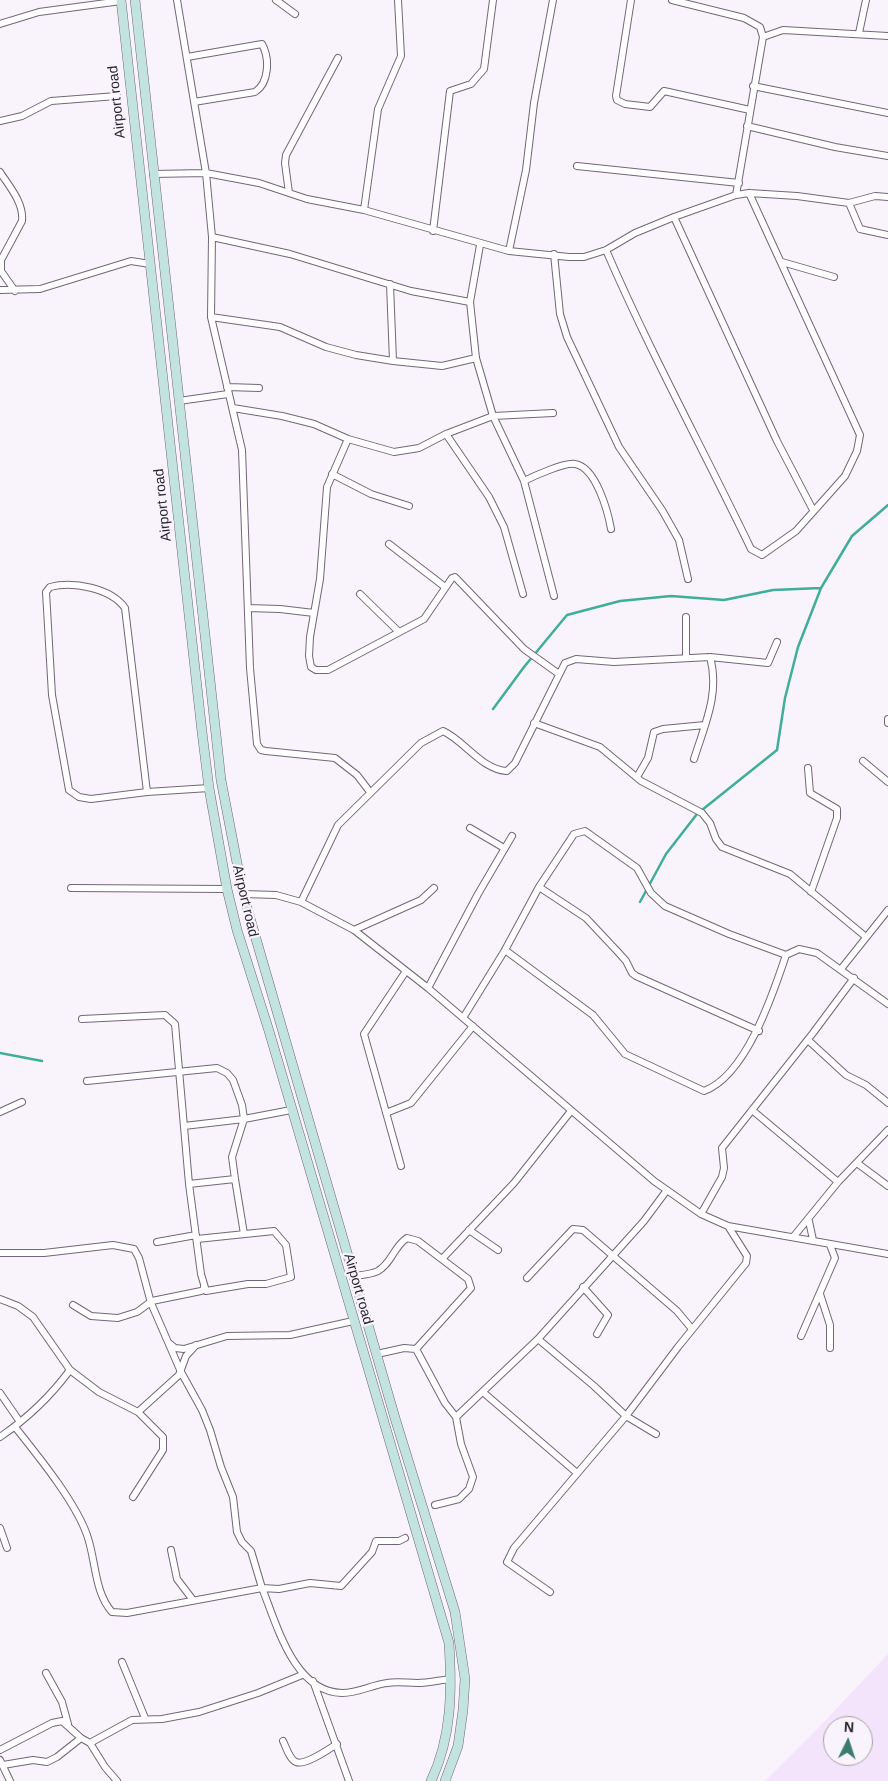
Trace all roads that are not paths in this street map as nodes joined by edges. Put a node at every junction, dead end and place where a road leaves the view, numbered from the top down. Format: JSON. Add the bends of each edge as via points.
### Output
{"nodes":[{"id":1,"x":121,"y":0,"type":"edge"},
{"id":2,"x":135,"y":0,"type":"edge"},
{"id":3,"x":177,"y":0,"type":"edge"},
{"id":4,"x":276,"y":0,"type":"edge"},
{"id":5,"x":398,"y":0,"type":"edge"},
{"id":6,"x":493,"y":0,"type":"edge"},
{"id":7,"x":553,"y":0,"type":"edge"},
{"id":8,"x":631,"y":0,"type":"edge"},
{"id":9,"x":674,"y":0,"type":"edge"},
{"id":10,"x":866,"y":0,"type":"edge"},
{"id":11,"x":295,"y":14,"type":"dead end"},
{"id":12,"x":0,"y":24,"type":"edge"},
{"id":13,"x":859,"y":33,"type":"junction"},
{"id":14,"x":888,"y":36,"type":"edge"},
{"id":15,"x":763,"y":37,"type":"junction"},
{"id":16,"x":187,"y":57,"type":"junction"},
{"id":17,"x":338,"y":58,"type":"dead end"},
{"id":18,"x":141,"y":67,"type":"junction"},
{"id":19,"x":128,"y":68,"type":"junction"},
{"id":20,"x":753,"y":86,"type":"junction"},
{"id":21,"x":117,"y":96,"type":"dead end"},
{"id":22,"x":194,"y":102,"type":"junction"},
{"id":23,"x":750,"y":110,"type":"junction"},
{"id":24,"x":888,"y":113,"type":"edge"},
{"id":25,"x":0,"y":121,"type":"edge"},
{"id":26,"x":748,"y":126,"type":"junction"},
{"id":27,"x":888,"y":156,"type":"edge"},
{"id":28,"x":577,"y":166,"type":"dead end"},
{"id":29,"x":0,"y":172,"type":"edge"},
{"id":30,"x":206,"y":173,"type":"junction"},
{"id":31,"x":153,"y":174,"type":"junction"},
{"id":32,"x":739,"y":183,"type":"junction"},
{"id":33,"x":289,"y":193,"type":"junction"},
{"id":34,"x":749,"y":193,"type":"junction"},
{"id":35,"x":736,"y":195,"type":"junction"},
{"id":36,"x":888,"y":197,"type":"edge"},
{"id":37,"x":849,"y":203,"type":"junction"},
{"id":38,"x":364,"y":210,"type":"junction"},
{"id":39,"x":674,"y":217,"type":"junction"},
{"id":40,"x":432,"y":231,"type":"junction"},
{"id":41,"x":888,"y":235,"type":"edge"},
{"id":42,"x":212,"y":237,"type":"junction"},
{"id":43,"x":480,"y":245,"type":"junction"},
{"id":44,"x":606,"y":250,"type":"junction"},
{"id":45,"x":509,"y":251,"type":"junction"},
{"id":46,"x":554,"y":254,"type":"junction"},
{"id":47,"x":782,"y":262,"type":"junction"},
{"id":48,"x":150,"y":264,"type":"junction"},
{"id":49,"x":834,"y":277,"type":"dead end"},
{"id":50,"x":390,"y":284,"type":"junction"},
{"id":51,"x":0,"y":290,"type":"edge"},
{"id":52,"x":15,"y":291,"type":"junction"},
{"id":53,"x":470,"y":302,"type":"junction"},
{"id":54,"x":211,"y":317,"type":"junction"},
{"id":55,"x":476,"y":358,"type":"junction"},
{"id":56,"x":393,"y":361,"type":"junction"},
{"id":57,"x":259,"y":388,"type":"dead end"},
{"id":58,"x":228,"y":390,"type":"junction"},
{"id":59,"x":179,"y":400,"type":"junction"},
{"id":60,"x":233,"y":408,"type":"junction"},
{"id":61,"x":553,"y":413,"type":"dead end"},
{"id":62,"x":493,"y":416,"type":"junction"},
{"id":63,"x":446,"y":434,"type":"junction"},
{"id":64,"x":348,"y":439,"type":"junction"},
{"id":65,"x":332,"y":474,"type":"junction"},
{"id":66,"x":524,"y":481,"type":"junction"},
{"id":67,"x":409,"y":506,"type":"dead end"},
{"id":68,"x":814,"y":510,"type":"junction"},
{"id":69,"x":611,"y":529,"type":"dead end"},
{"id":70,"x":389,"y":544,"type":"dead end"},
{"id":71,"x":196,"y":564,"type":"junction"},
{"id":72,"x":184,"y":566,"type":"junction"},
{"id":73,"x":688,"y":579,"type":"dead end"},
{"id":74,"x":445,"y":588,"type":"junction"},
{"id":75,"x":360,"y":594,"type":"dead end"},
{"id":76,"x":523,"y":594,"type":"dead end"},
{"id":77,"x":554,"y":596,"type":"dead end"},
{"id":78,"x":248,"y":608,"type":"junction"},
{"id":79,"x":314,"y":613,"type":"junction"},
{"id":80,"x":686,"y":617,"type":"dead end"},
{"id":81,"x":399,"y":632,"type":"junction"},
{"id":82,"x":777,"y":642,"type":"dead end"},
{"id":83,"x":710,"y":657,"type":"junction"},
{"id":84,"x":686,"y":658,"type":"junction"},
{"id":85,"x":559,"y":674,"type":"junction"},
{"id":86,"x":888,"y":719,"type":"edge"},
{"id":87,"x":534,"y":722,"type":"junction"},
{"id":88,"x":888,"y":723,"type":"edge"},
{"id":89,"x":705,"y":725,"type":"junction"},
{"id":90,"x":694,"y":759,"type":"dead end"},
{"id":91,"x":863,"y":762,"type":"dead end"},
{"id":92,"x":808,"y":768,"type":"dead end"},
{"id":93,"x":637,"y":777,"type":"junction"},
{"id":94,"x":888,"y":782,"type":"edge"},
{"id":95,"x":209,"y":788,"type":"junction"},
{"id":96,"x":148,"y":792,"type":"junction"},
{"id":97,"x":370,"y":792,"type":"junction"},
{"id":98,"x":470,"y":828,"type":"dead end"},
{"id":99,"x":512,"y":836,"type":"dead end"},
{"id":100,"x":504,"y":848,"type":"junction"},
{"id":101,"x":539,"y":887,"type":"junction"},
{"id":102,"x":71,"y":888,"type":"dead end"},
{"id":103,"x":434,"y":888,"type":"dead end"},
{"id":104,"x":227,"y":889,"type":"junction"},
{"id":105,"x":811,"y":892,"type":"junction"},
{"id":106,"x":243,"y":894,"type":"junction"},
{"id":107,"x":301,"y":902,"type":"junction"},
{"id":108,"x":888,"y":910,"type":"edge"},
{"id":109,"x":354,"y":930,"type":"junction"},
{"id":110,"x":866,"y":937,"type":"junction"},
{"id":111,"x":505,"y":950,"type":"junction"},
{"id":112,"x":786,"y":955,"type":"junction"},
{"id":113,"x":841,"y":969,"type":"junction"},
{"id":114,"x":406,"y":971,"type":"junction"},
{"id":115,"x":854,"y":978,"type":"junction"},
{"id":116,"x":428,"y":988,"type":"junction"},
{"id":117,"x":888,"y":1004,"type":"edge"},
{"id":118,"x":464,"y":1018,"type":"junction"},
{"id":119,"x":82,"y":1019,"type":"dead end"},
{"id":120,"x":473,"y":1026,"type":"junction"},
{"id":121,"x":282,"y":1028,"type":"junction"},
{"id":122,"x":269,"y":1031,"type":"junction"},
{"id":123,"x":759,"y":1031,"type":"junction"},
{"id":124,"x":808,"y":1040,"type":"junction"},
{"id":125,"x":179,"y":1072,"type":"junction"},
{"id":126,"x":87,"y":1081,"type":"dead end"},
{"id":127,"x":22,"y":1102,"type":"dead end"},
{"id":128,"x":888,"y":1103,"type":"edge"},
{"id":129,"x":291,"y":1110,"type":"junction"},
{"id":130,"x":752,"y":1110,"type":"junction"},
{"id":131,"x":572,"y":1111,"type":"junction"},
{"id":132,"x":0,"y":1112,"type":"edge"},
{"id":133,"x":386,"y":1113,"type":"junction"},
{"id":134,"x":244,"y":1119,"type":"junction"},
{"id":135,"x":184,"y":1126,"type":"junction"},
{"id":136,"x":888,"y":1130,"type":"edge"},
{"id":137,"x":857,"y":1163,"type":"junction"},
{"id":138,"x":401,"y":1166,"type":"dead end"},
{"id":139,"x":235,"y":1179,"type":"junction"},
{"id":140,"x":838,"y":1182,"type":"junction"},
{"id":141,"x":189,"y":1184,"type":"junction"},
{"id":142,"x":888,"y":1186,"type":"edge"},
{"id":143,"x":667,"y":1190,"type":"junction"},
{"id":144,"x":701,"y":1214,"type":"junction"},
{"id":145,"x":809,"y":1221,"type":"junction"},
{"id":146,"x":728,"y":1226,"type":"junction"},
{"id":147,"x":469,"y":1230,"type":"junction"},
{"id":148,"x":244,"y":1234,"type":"junction"},
{"id":149,"x":794,"y":1236,"type":"junction"},
{"id":150,"x":197,"y":1237,"type":"junction"},
{"id":151,"x":814,"y":1240,"type":"junction"},
{"id":152,"x":156,"y":1242,"type":"dead end"},
{"id":153,"x":830,"y":1245,"type":"junction"},
{"id":154,"x":498,"y":1250,"type":"dead end"},
{"id":155,"x":0,"y":1252,"type":"edge"},
{"id":156,"x":888,"y":1254,"type":"edge"},
{"id":157,"x":613,"y":1256,"type":"junction"},
{"id":158,"x":442,"y":1259,"type":"junction"},
{"id":159,"x":355,"y":1276,"type":"junction"},
{"id":160,"x":527,"y":1278,"type":"dead end"},
{"id":161,"x":204,"y":1285,"type":"junction"},
{"id":162,"x":583,"y":1288,"type":"junction"},
{"id":163,"x":820,"y":1294,"type":"junction"},
{"id":164,"x":0,"y":1299,"type":"edge"},
{"id":165,"x":152,"y":1301,"type":"junction"},
{"id":166,"x":73,"y":1305,"type":"dead end"},
{"id":167,"x":353,"y":1321,"type":"junction"},
{"id":168,"x":692,"y":1329,"type":"junction"},
{"id":169,"x":597,"y":1334,"type":"dead end"},
{"id":170,"x":801,"y":1336,"type":"dead end"},
{"id":171,"x":538,"y":1339,"type":"junction"},
{"id":172,"x":169,"y":1343,"type":"junction"},
{"id":173,"x":199,"y":1343,"type":"junction"},
{"id":174,"x":830,"y":1348,"type":"dead end"},
{"id":175,"x":416,"y":1349,"type":"junction"},
{"id":176,"x":377,"y":1354,"type":"junction"},
{"id":177,"x":70,"y":1370,"type":"junction"},
{"id":178,"x":181,"y":1372,"type":"junction"},
{"id":179,"x":0,"y":1393,"type":"edge"},
{"id":180,"x":484,"y":1393,"type":"junction"},
{"id":181,"x":388,"y":1395,"type":"junction"},
{"id":182,"x":376,"y":1399,"type":"junction"},
{"id":183,"x":138,"y":1412,"type":"junction"},
{"id":184,"x":626,"y":1416,"type":"junction"},
{"id":185,"x":456,"y":1417,"type":"junction"},
{"id":186,"x":18,"y":1425,"type":"junction"},
{"id":187,"x":656,"y":1434,"type":"dead end"},
{"id":188,"x":0,"y":1437,"type":"edge"},
{"id":189,"x":577,"y":1473,"type":"junction"},
{"id":190,"x":133,"y":1497,"type":"dead end"},
{"id":191,"x":434,"y":1505,"type":"dead end"},
{"id":192,"x":0,"y":1528,"type":"edge"},
{"id":193,"x":405,"y":1538,"type":"dead end"},
{"id":194,"x":8,"y":1548,"type":"dead end"},
{"id":195,"x":171,"y":1550,"type":"dead end"},
{"id":196,"x":262,"y":1588,"type":"junction"},
{"id":197,"x":550,"y":1592,"type":"dead end"},
{"id":198,"x":193,"y":1600,"type":"junction"},
{"id":199,"x":122,"y":1662,"type":"dead end"},
{"id":200,"x":46,"y":1674,"type":"dead end"},
{"id":201,"x":302,"y":1675,"type":"junction"},
{"id":202,"x":451,"y":1679,"type":"junction"},
{"id":203,"x":313,"y":1681,"type":"junction"},
{"id":204,"x":145,"y":1718,"type":"junction"},
{"id":205,"x":68,"y":1724,"type":"junction"},
{"id":206,"x":81,"y":1738,"type":"junction"},
{"id":207,"x":283,"y":1741,"type":"dead end"},
{"id":208,"x":90,"y":1743,"type":"junction"},
{"id":209,"x":337,"y":1744,"type":"junction"},
{"id":210,"x":0,"y":1750,"type":"edge"},
{"id":211,"x":1,"y":1762,"type":"edge"},
{"id":212,"x":10,"y":1781,"type":"edge"},
{"id":213,"x":117,"y":1781,"type":"edge"},
{"id":214,"x":349,"y":1781,"type":"edge"},
{"id":215,"x":431,"y":1781,"type":"edge"},
{"id":216,"x":445,"y":1781,"type":"edge"}],
"edges":[{"from":1,"to":12,"type":"street","via":[[38,12]]},
{"from":1,"to":19,"type":"main road","name":"Airport road"},
{"from":2,"to":18,"type":"main road","name":"Airport road"},
{"from":3,"to":16,"type":"street"},
{"from":4,"to":11,"type":"street"},
{"from":5,"to":38,"type":"street","via":[[401,56],[378,109]]},
{"from":6,"to":40,"type":"street","via":[[484,69],[471,84],[450,90]]},
{"from":7,"to":45,"type":"street","via":[[534,103],[526,170]]},
{"from":8,"to":23,"type":"street","via":[[618,100],[650,107],[664,91]]},
{"from":9,"to":15,"type":"street","via":[[744,18],[760,27]]},
{"from":10,"to":13,"type":"street"},
{"from":13,"to":14,"type":"street"},
{"from":13,"to":15,"type":"street","via":[[783,30]]},
{"from":15,"to":20,"type":"street"},
{"from":16,"to":22,"type":"street"},
{"from":16,"to":22,"type":"street","via":[[262,44],[265,50],[266,78],[262,88],[255,92]]},
{"from":17,"to":33,"type":"street","via":[[286,155]]},
{"from":18,"to":19,"type":"main road"},
{"from":18,"to":31,"type":"main road","name":"Airport road"},
{"from":19,"to":48,"type":"main road","name":"Airport road"},
{"from":20,"to":23,"type":"street"},
{"from":20,"to":24,"type":"street"},
{"from":21,"to":25,"type":"street","via":[[50,101],[22,116]]},
{"from":22,"to":30,"type":"street"},
{"from":23,"to":26,"type":"street"},
{"from":26,"to":27,"type":"street"},
{"from":26,"to":32,"type":"street"},
{"from":28,"to":32,"type":"street"},
{"from":29,"to":52,"type":"street","via":[[22,214],[22,221],[1,260],[2,271]]},
{"from":30,"to":31,"type":"street"},
{"from":30,"to":33,"type":"street","via":[[259,183]]},
{"from":30,"to":42,"type":"street"},
{"from":31,"to":59,"type":"main road","name":"Airport road"},
{"from":32,"to":35,"type":"street"},
{"from":33,"to":38,"type":"street"},
{"from":34,"to":35,"type":"street"},
{"from":34,"to":37,"type":"street"},
{"from":34,"to":47,"type":"street"},
{"from":35,"to":39,"type":"street"},
{"from":36,"to":37,"type":"street","via":[[875,196]]},
{"from":37,"to":41,"type":"street","via":[[860,228]]},
{"from":38,"to":40,"type":"street"},
{"from":39,"to":44,"type":"street"},
{"from":39,"to":68,"type":"street","via":[[769,424]]},
{"from":40,"to":43,"type":"street"},
{"from":42,"to":50,"type":"street","via":[[290,254]]},
{"from":42,"to":54,"type":"street"},
{"from":43,"to":45,"type":"street"},
{"from":43,"to":53,"type":"street"},
{"from":44,"to":46,"type":"street","via":[[584,257]]},
{"from":44,"to":68,"type":"street","via":[[632,311],[707,455],[750,549],[762,555],[796,531]]},
{"from":45,"to":46,"type":"street"},
{"from":46,"to":73,"type":"street","via":[[560,314],[567,338],[619,447],[679,540]]},
{"from":47,"to":49,"type":"street"},
{"from":47,"to":68,"type":"street","via":[[860,435],[857,451],[845,476]]},
{"from":48,"to":52,"type":"street","via":[[131,261],[40,289]]},
{"from":48,"to":72,"type":"main road","name":"Airport road"},
{"from":50,"to":53,"type":"street"},
{"from":50,"to":56,"type":"street"},
{"from":51,"to":52,"type":"street"},
{"from":53,"to":55,"type":"street"},
{"from":54,"to":56,"type":"street","via":[[280,327],[326,347]]},
{"from":54,"to":58,"type":"street"},
{"from":55,"to":56,"type":"street","via":[[442,366]]},
{"from":55,"to":62,"type":"street"},
{"from":57,"to":58,"type":"street"},
{"from":58,"to":59,"type":"street"},
{"from":58,"to":60,"type":"street"},
{"from":59,"to":71,"type":"main road","name":"Airport road"},
{"from":60,"to":64,"type":"street","via":[[314,424]]},
{"from":60,"to":78,"type":"street","via":[[242,450]]},
{"from":61,"to":62,"type":"street"},
{"from":62,"to":63,"type":"street"},
{"from":62,"to":66,"type":"street"},
{"from":63,"to":64,"type":"street","via":[[419,448],[394,452]]},
{"from":63,"to":76,"type":"street","via":[[489,497],[504,527]]},
{"from":64,"to":65,"type":"street"},
{"from":65,"to":67,"type":"street","via":[[371,494]]},
{"from":65,"to":79,"type":"street","via":[[324,506],[320,579]]},
{"from":66,"to":69,"type":"street","via":[[573,463],[581,466],[601,492]]},
{"from":66,"to":77,"type":"street"},
{"from":70,"to":74,"type":"street"},
{"from":71,"to":72,"type":"main road"},
{"from":71,"to":106,"type":"main road","name":"Airport road","via":[[221,780]]},
{"from":72,"to":95,"type":"main road","name":"Airport road"},
{"from":74,"to":81,"type":"street","via":[[424,619]]},
{"from":74,"to":85,"type":"street","via":[[455,578],[524,649]]},
{"from":75,"to":81,"type":"street"},
{"from":78,"to":79,"type":"street"},
{"from":78,"to":97,"type":"street","via":[[253,704],[259,748],[335,758],[357,775]]},
{"from":79,"to":81,"type":"street","via":[[309,656],[311,667],[316,670],[328,670]]},
{"from":80,"to":84,"type":"street"},
{"from":82,"to":83,"type":"street","via":[[768,663]]},
{"from":83,"to":84,"type":"street"},
{"from":83,"to":89,"type":"street","via":[[715,689]]},
{"from":84,"to":85,"type":"street","via":[[614,662],[576,659],[565,662]]},
{"from":85,"to":87,"type":"street"},
{"from":86,"to":88,"type":"street"},
{"from":87,"to":93,"type":"street","via":[[600,747]]},
{"from":87,"to":97,"type":"street","via":[[507,771],[492,767],[443,731],[421,743]]},
{"from":89,"to":90,"type":"street"},
{"from":89,"to":93,"type":"street","via":[[654,732],[648,758]]},
{"from":91,"to":94,"type":"street"},
{"from":92,"to":105,"type":"street","via":[[810,794],[837,809],[837,818]]},
{"from":93,"to":105,"type":"street","via":[[702,813],[722,848],[790,874]]},
{"from":95,"to":96,"type":"street"},
{"from":95,"to":104,"type":"main road","name":"Airport road"},
{"from":96,"to":96,"type":"street","via":[[91,799],[79,797],[69,790],[52,695],[46,592],[50,588],[75,585],[103,591],[119,599],[125,608]]},
{"from":97,"to":107,"type":"street","via":[[338,825]]},
{"from":98,"to":100,"type":"street"},
{"from":99,"to":100,"type":"street"},
{"from":100,"to":116,"type":"street"},
{"from":101,"to":111,"type":"street"},
{"from":101,"to":112,"type":"street","via":[[574,834],[585,831],[637,868],[651,893],[665,906]]},
{"from":101,"to":123,"type":"street","via":[[586,918],[636,976]]},
{"from":102,"to":104,"type":"street"},
{"from":103,"to":109,"type":"street","via":[[421,900]]},
{"from":104,"to":122,"type":"main road","name":"Airport road"},
{"from":105,"to":110,"type":"street"},
{"from":106,"to":107,"type":"street","via":[[276,895]]},
{"from":106,"to":121,"type":"main road","name":"Airport road"},
{"from":107,"to":109,"type":"street"},
{"from":108,"to":110,"type":"street"},
{"from":109,"to":114,"type":"street"},
{"from":110,"to":113,"type":"street"},
{"from":111,"to":118,"type":"street"},
{"from":111,"to":123,"type":"street","via":[[593,1015],[626,1054],[704,1091],[720,1084]]},
{"from":112,"to":113,"type":"street","via":[[799,949],[810,951]]},
{"from":112,"to":123,"type":"street"},
{"from":113,"to":115,"type":"street"},
{"from":114,"to":116,"type":"street"},
{"from":114,"to":133,"type":"street","via":[[364,1034]]},
{"from":115,"to":117,"type":"street"},
{"from":115,"to":124,"type":"street"},
{"from":116,"to":118,"type":"street"},
{"from":118,"to":120,"type":"street"},
{"from":119,"to":125,"type":"street","via":[[165,1015],[175,1024]]},
{"from":120,"to":131,"type":"street"},
{"from":120,"to":133,"type":"street","via":[[411,1103]]},
{"from":121,"to":122,"type":"main road"},
{"from":121,"to":159,"type":"main road","name":"Airport road"},
{"from":122,"to":129,"type":"main road","name":"Airport road"},
{"from":124,"to":128,"type":"street","via":[[846,1075],[866,1085]]},
{"from":124,"to":130,"type":"street"},
{"from":125,"to":126,"type":"street"},
{"from":125,"to":134,"type":"street","via":[[217,1068],[227,1073],[233,1080]]},
{"from":125,"to":135,"type":"street"},
{"from":127,"to":132,"type":"street"},
{"from":129,"to":134,"type":"street"},
{"from":129,"to":167,"type":"main road","name":"Airport road"},
{"from":130,"to":140,"type":"street"},
{"from":130,"to":144,"type":"street","via":[[722,1148],[722,1178]]},
{"from":131,"to":143,"type":"street"},
{"from":131,"to":147,"type":"street","via":[[514,1183]]},
{"from":133,"to":138,"type":"street"},
{"from":134,"to":135,"type":"street"},
{"from":134,"to":139,"type":"street","via":[[232,1157]]},
{"from":135,"to":141,"type":"street"},
{"from":136,"to":137,"type":"street"},
{"from":137,"to":140,"type":"street"},
{"from":137,"to":142,"type":"street"},
{"from":139,"to":141,"type":"street"},
{"from":139,"to":148,"type":"street"},
{"from":140,"to":145,"type":"street"},
{"from":141,"to":150,"type":"street"},
{"from":143,"to":144,"type":"street"},
{"from":143,"to":157,"type":"street"},
{"from":144,"to":146,"type":"street"},
{"from":145,"to":149,"type":"street"},
{"from":145,"to":151,"type":"street"},
{"from":146,"to":149,"type":"street"},
{"from":146,"to":168,"type":"street","via":[[747,1260]]},
{"from":147,"to":154,"type":"street"},
{"from":147,"to":158,"type":"street"},
{"from":148,"to":150,"type":"street"},
{"from":148,"to":161,"type":"street","via":[[274,1231],[286,1245],[291,1277],[266,1284],[206,1291]]},
{"from":149,"to":151,"type":"street"},
{"from":150,"to":152,"type":"street"},
{"from":150,"to":161,"type":"street"},
{"from":151,"to":153,"type":"street"},
{"from":153,"to":156,"type":"street"},
{"from":153,"to":163,"type":"street","via":[[834,1258]]},
{"from":155,"to":165,"type":"street","via":[[44,1253],[96,1246],[134,1249]]},
{"from":157,"to":160,"type":"street","via":[[583,1230],[573,1229]]},
{"from":157,"to":162,"type":"street"},
{"from":157,"to":168,"type":"street","via":[[677,1311]]},
{"from":158,"to":159,"type":"street","via":[[418,1241],[407,1238],[399,1242],[388,1262],[378,1271]]},
{"from":158,"to":175,"type":"street","via":[[468,1279],[471,1288]]},
{"from":159,"to":176,"type":"main road","name":"Airport road"},
{"from":161,"to":165,"type":"street","via":[[201,1291]]},
{"from":162,"to":169,"type":"street","via":[[608,1315]]},
{"from":162,"to":171,"type":"street"},
{"from":163,"to":170,"type":"street"},
{"from":163,"to":174,"type":"street","via":[[830,1324]]},
{"from":164,"to":177,"type":"street","via":[[18,1306],[32,1317]]},
{"from":165,"to":166,"type":"street","via":[[132,1314],[118,1318],[91,1316]]},
{"from":165,"to":172,"type":"street"},
{"from":167,"to":173,"type":"street","via":[[290,1335],[235,1335]]},
{"from":167,"to":182,"type":"main road","name":"Airport road"},
{"from":168,"to":184,"type":"street"},
{"from":171,"to":180,"type":"street"},
{"from":171,"to":184,"type":"street"},
{"from":172,"to":173,"type":"street","via":[[184,1349]]},
{"from":172,"to":178,"type":"street"},
{"from":173,"to":178,"type":"street","via":[[186,1356]]},
{"from":175,"to":176,"type":"street","via":[[404,1348]]},
{"from":175,"to":185,"type":"street"},
{"from":176,"to":181,"type":"main road","name":"Airport road"},
{"from":177,"to":183,"type":"street","via":[[99,1392]]},
{"from":177,"to":186,"type":"street","via":[[53,1393]]},
{"from":178,"to":183,"type":"street"},
{"from":178,"to":196,"type":"street","via":[[210,1430],[233,1497],[237,1532],[252,1551]]},
{"from":179,"to":186,"type":"street"},
{"from":180,"to":185,"type":"street"},
{"from":180,"to":189,"type":"street"},
{"from":181,"to":182,"type":"main road"},
{"from":181,"to":216,"type":"main road","name":"Airport road","via":[[461,1639],[465,1679],[463,1710],[458,1746]]},
{"from":182,"to":202,"type":"main road","name":"Airport road","via":[[449,1643]]},
{"from":183,"to":190,"type":"street","via":[[165,1443],[153,1469]]},
{"from":184,"to":187,"type":"street"},
{"from":184,"to":189,"type":"street"},
{"from":185,"to":191,"type":"street","via":[[472,1477],[469,1489],[459,1499]]},
{"from":186,"to":188,"type":"street"},
{"from":186,"to":198,"type":"street","via":[[80,1520],[97,1578],[112,1612],[127,1613]]},
{"from":189,"to":197,"type":"street","via":[[506,1562]]},
{"from":192,"to":194,"type":"street"},
{"from":193,"to":196,"type":"street","via":[[376,1541],[372,1552],[341,1586],[310,1583],[279,1589]]},
{"from":195,"to":198,"type":"street","via":[[177,1580]]},
{"from":196,"to":198,"type":"street"},
{"from":196,"to":201,"type":"street","via":[[284,1644]]},
{"from":199,"to":204,"type":"street"},
{"from":200,"to":205,"type":"street","via":[[62,1702]]},
{"from":201,"to":203,"type":"street"},
{"from":201,"to":204,"type":"street","via":[[199,1712],[162,1719]]},
{"from":202,"to":203,"type":"street","via":[[386,1683],[360,1692],[341,1693],[326,1690]]},
{"from":202,"to":215,"type":"main road","name":"Airport road","via":[[452,1698],[445,1743]]},
{"from":203,"to":209,"type":"street"},
{"from":204,"to":208,"type":"street","via":[[113,1728]]},
{"from":205,"to":206,"type":"street"},
{"from":205,"to":210,"type":"street","via":[[62,1721],[52,1723]]},
{"from":206,"to":208,"type":"street"},
{"from":206,"to":211,"type":"street","via":[[47,1762]]},
{"from":207,"to":209,"type":"street","via":[[293,1760],[300,1762],[311,1760]]},
{"from":208,"to":213,"type":"street"},
{"from":209,"to":214,"type":"street"},
{"from":211,"to":212,"type":"street"}]}
